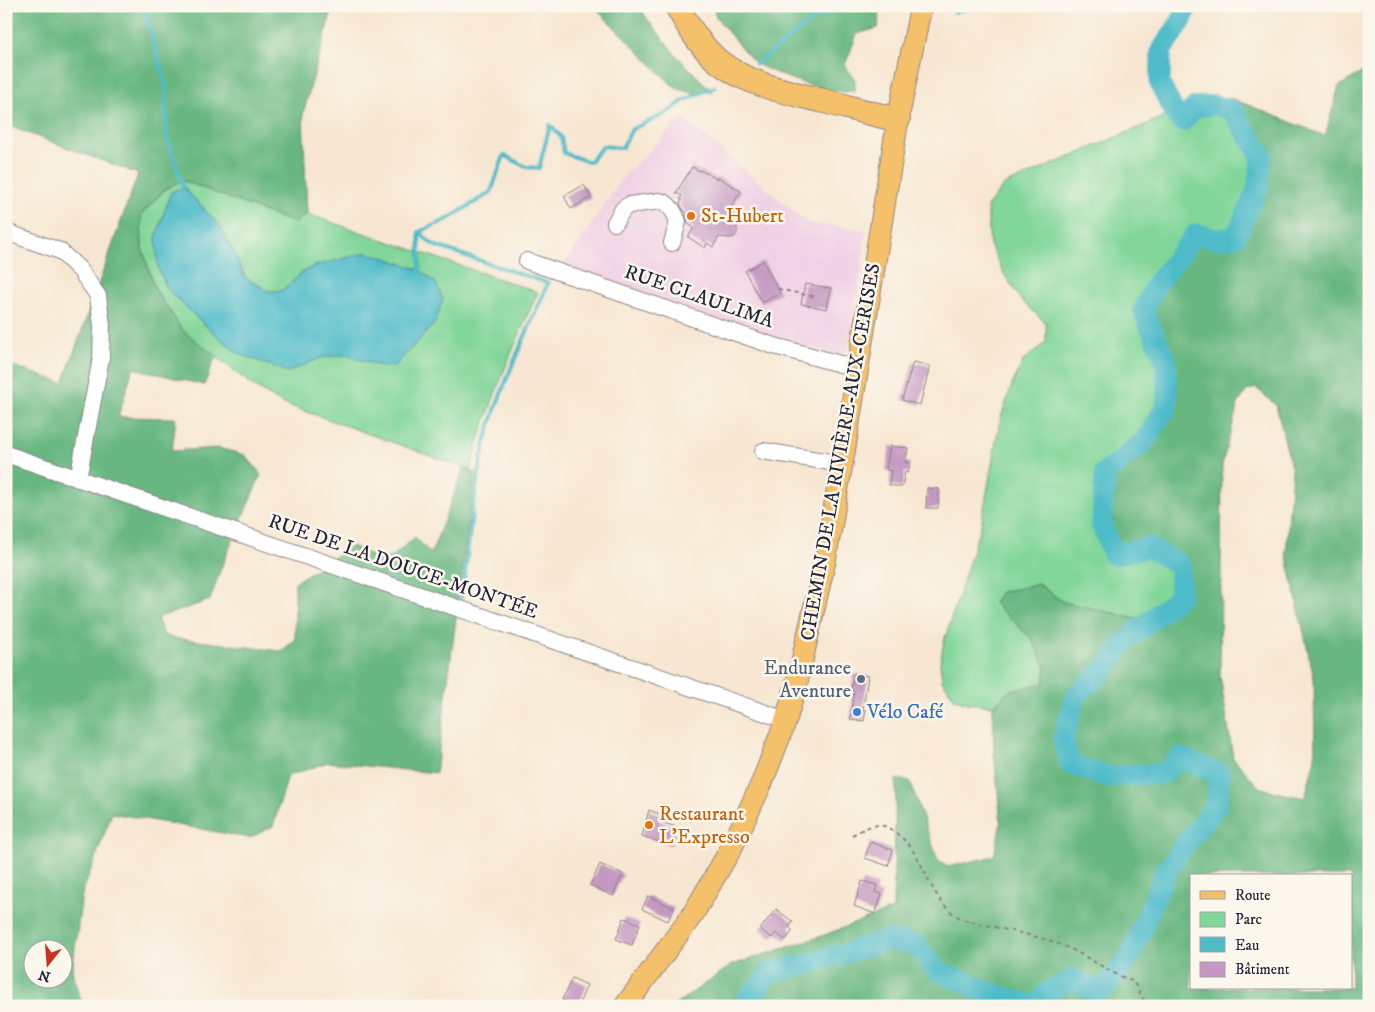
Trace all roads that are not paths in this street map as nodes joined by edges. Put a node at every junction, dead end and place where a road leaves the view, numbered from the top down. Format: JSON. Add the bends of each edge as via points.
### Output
{"nodes":[{"id":1,"x":676,"y":6,"type":"edge"},
{"id":2,"x":921,"y":6,"type":"edge"},
{"id":3,"x":685,"y":16,"type":"edge"},
{"id":4,"x":898,"y":119,"type":"junction"},
{"id":5,"x":615,"y":223,"type":"dead end"},
{"id":6,"x":6,"y":232,"type":"edge"},
{"id":7,"x":672,"y":243,"type":"dead end"},
{"id":8,"x":527,"y":260,"type":"dead end"},
{"id":9,"x":858,"y":367,"type":"junction"},
{"id":10,"x":763,"y":451,"type":"dead end"},
{"id":11,"x":6,"y":454,"type":"edge"},
{"id":12,"x":842,"y":464,"type":"junction"},
{"id":13,"x":78,"y":479,"type":"junction"},
{"id":14,"x":786,"y":720,"type":"junction"},
{"id":15,"x":625,"y":1006,"type":"edge"}],
"edges":[{"from":1,"to":3,"type":"highway"},
{"from":2,"to":4,"type":"main road","name":"CHEMIN DE LA RIVIÈRE-AUX-CERISES"},
{"from":3,"to":4,"type":"highway","via":[[702,44],[735,73],[790,92]]},
{"from":4,"to":9,"type":"main road","name":"CHEMIN DE LA RIVIÈRE-AUX-CERISES"},
{"from":5,"to":7,"type":"street","via":[[629,205],[665,202],[678,222]]},
{"from":6,"to":13,"type":"street","via":[[60,251],[80,270],[98,296],[102,325],[101,358]]},
{"from":8,"to":9,"type":"street","name":"RUE CLAULIMA","via":[[771,345]]},
{"from":9,"to":12,"type":"main road","name":"CHEMIN DE LA RIVIÈRE-AUX-CERISES"},
{"from":10,"to":12,"type":"street"},
{"from":11,"to":13,"type":"street","name":"RUE DE LA DOUCE-MONTÉE"},
{"from":12,"to":14,"type":"main road","name":"CHEMIN DE LA RIVIÈRE-AUX-CERISES","via":[[825,561]]},
{"from":13,"to":14,"type":"street","name":"RUE DE LA DOUCE-MONTÉE"},
{"from":14,"to":15,"type":"main road","name":"CHEMIN DE LA RIVIÈRE-AUX-CERISES","via":[[732,847],[693,914]]}]}
